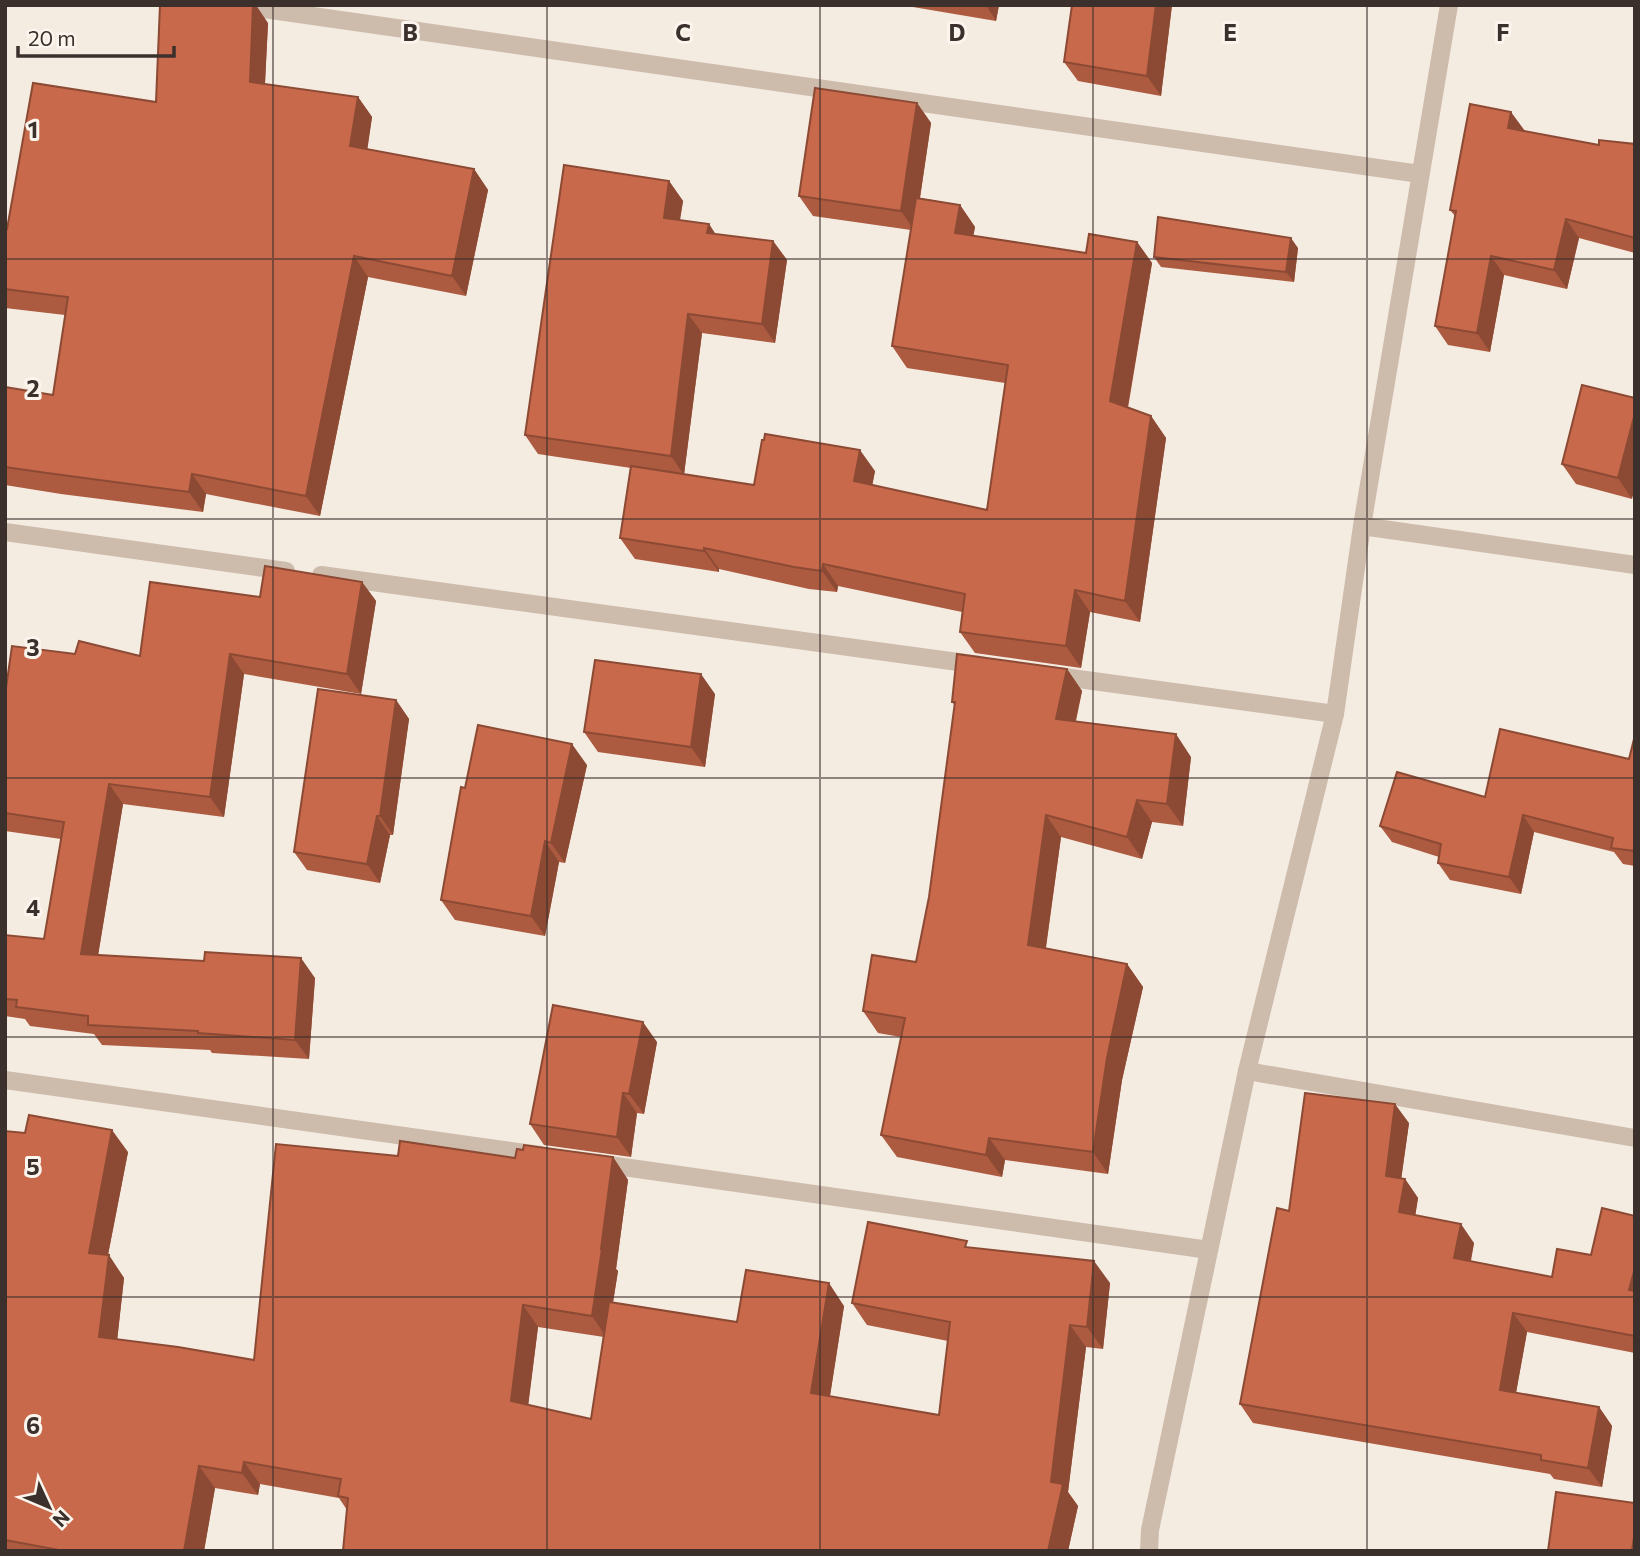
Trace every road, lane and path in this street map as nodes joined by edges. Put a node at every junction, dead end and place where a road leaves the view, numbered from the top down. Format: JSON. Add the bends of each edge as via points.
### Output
{"nodes":[{"id":1,"x":236,"y":5,"type":"edge"},
{"id":2,"x":1449,"y":5,"type":"edge"},
{"id":3,"x":1420,"y":174,"type":"junction"},
{"id":4,"x":1362,"y":526,"type":"junction"},
{"id":5,"x":5,"y":532,"type":"edge"},
{"id":6,"x":1635,"y":565,"type":"edge"},
{"id":7,"x":1002,"y":668,"type":"edge"},
{"id":8,"x":1030,"y":672,"type":"edge"},
{"id":9,"x":1335,"y":714,"type":"junction"},
{"id":10,"x":1247,"y":1071,"type":"junction"},
{"id":11,"x":5,"y":1080,"type":"edge"},
{"id":12,"x":1635,"y":1138,"type":"edge"},
{"id":13,"x":1209,"y":1250,"type":"junction"},
{"id":14,"x":1149,"y":1551,"type":"edge"}],
"edges":[{"from":1,"to":3,"type":"street"},
{"from":2,"to":3,"type":"street"},
{"from":3,"to":4,"type":"street"},
{"from":4,"to":6,"type":"street"},
{"from":4,"to":9,"type":"street"},
{"from":5,"to":7,"type":"street"},
{"from":8,"to":9,"type":"street"},
{"from":9,"to":10,"type":"street"},
{"from":10,"to":12,"type":"street"},
{"from":10,"to":13,"type":"street"},
{"from":11,"to":13,"type":"street"},
{"from":13,"to":14,"type":"street"}]}
